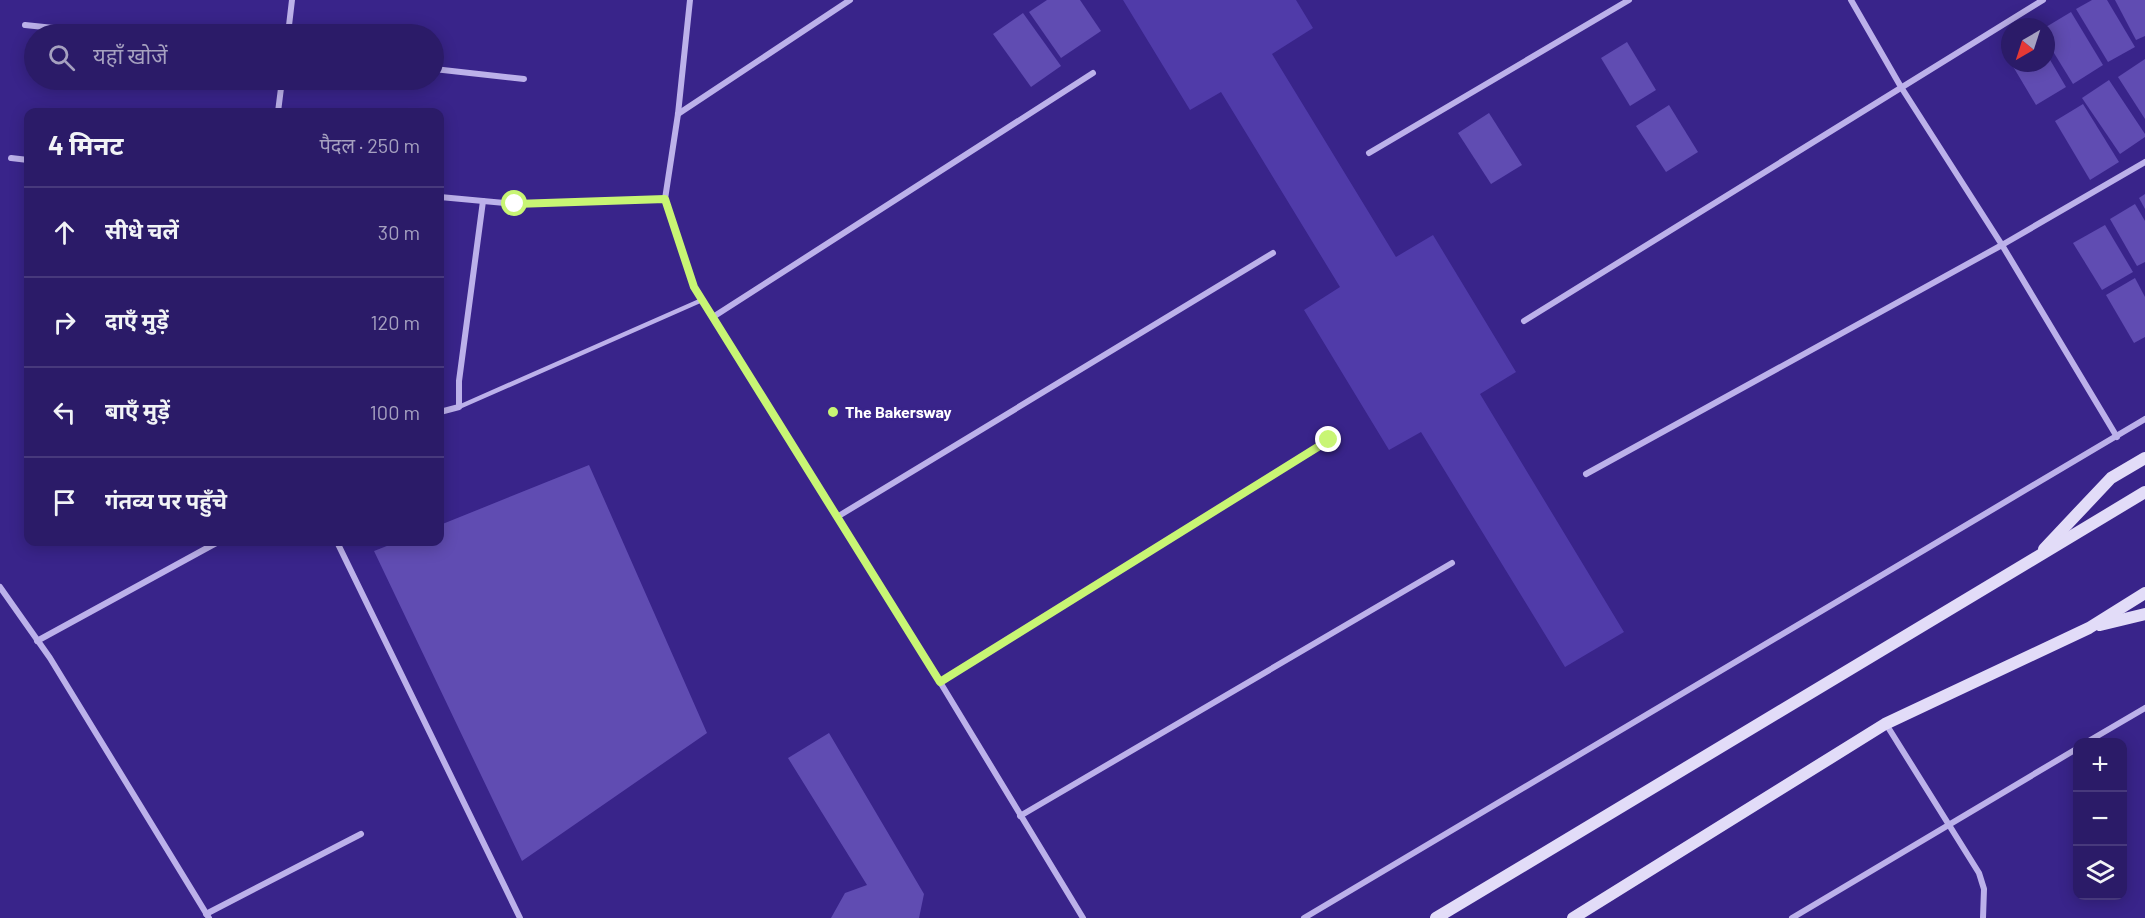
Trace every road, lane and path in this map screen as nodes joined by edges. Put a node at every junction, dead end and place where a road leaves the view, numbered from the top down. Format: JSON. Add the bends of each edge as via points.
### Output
{"nodes":[{"id":1,"x":292,"y":0,"type":"edge"},
{"id":2,"x":690,"y":0,"type":"edge"},
{"id":3,"x":850,"y":0,"type":"edge"},
{"id":4,"x":1629,"y":0,"type":"edge"},
{"id":5,"x":1851,"y":0,"type":"edge"},
{"id":6,"x":2043,"y":0,"type":"edge"},
{"id":7,"x":289,"y":24,"type":"edge"},
{"id":8,"x":444,"y":70,"type":"edge"},
{"id":9,"x":1093,"y":73,"type":"dead end"},
{"id":10,"x":524,"y":79,"type":"dead end"},
{"id":11,"x":1901,"y":87,"type":"junction"},
{"id":12,"x":281,"y":90,"type":"edge"},
{"id":13,"x":278,"y":108,"type":"edge"},
{"id":14,"x":678,"y":114,"type":"junction"},
{"id":15,"x":1369,"y":153,"type":"dead end"},
{"id":16,"x":11,"y":158,"type":"dead end"},
{"id":17,"x":24,"y":160,"type":"edge"},
{"id":18,"x":2145,"y":162,"type":"edge"},
{"id":19,"x":444,"y":197,"type":"edge"},
{"id":20,"x":665,"y":199,"type":"junction"},
{"id":21,"x":483,"y":201,"type":"junction"},
{"id":22,"x":2002,"y":245,"type":"junction"},
{"id":23,"x":1273,"y":253,"type":"dead end"},
{"id":24,"x":702,"y":300,"type":"junction"},
{"id":25,"x":713,"y":317,"type":"junction"},
{"id":26,"x":1524,"y":321,"type":"dead end"},
{"id":27,"x":459,"y":407,"type":"junction"},
{"id":28,"x":444,"y":411,"type":"edge"},
{"id":29,"x":2145,"y":419,"type":"edge"},
{"id":30,"x":2117,"y":437,"type":"junction"},
{"id":31,"x":1329,"y":440,"type":"dead end"},
{"id":32,"x":2145,"y":458,"type":"edge"},
{"id":33,"x":1586,"y":474,"type":"dead end"},
{"id":34,"x":2145,"y":492,"type":"edge"},
{"id":35,"x":837,"y":517,"type":"junction"},
{"id":36,"x":211,"y":546,"type":"edge"},
{"id":37,"x":339,"y":546,"type":"edge"},
{"id":38,"x":2033,"y":561,"type":"junction"},
{"id":39,"x":1452,"y":563,"type":"dead end"},
{"id":40,"x":0,"y":587,"type":"edge"},
{"id":41,"x":2145,"y":593,"type":"edge"},
{"id":42,"x":2145,"y":614,"type":"edge"},
{"id":43,"x":2089,"y":628,"type":"junction"},
{"id":44,"x":37,"y":641,"type":"junction"},
{"id":45,"x":940,"y":682,"type":"junction"},
{"id":46,"x":2145,"y":708,"type":"edge"},
{"id":47,"x":1886,"y":724,"type":"junction"},
{"id":48,"x":2094,"y":738,"type":"edge"},
{"id":49,"x":2073,"y":751,"type":"edge"},
{"id":50,"x":1020,"y":816,"type":"junction"},
{"id":51,"x":1949,"y":825,"type":"junction"},
{"id":52,"x":361,"y":834,"type":"dead end"},
{"id":53,"x":208,"y":916,"type":"edge"},
{"id":54,"x":520,"y":918,"type":"edge"},
{"id":55,"x":1083,"y":918,"type":"edge"},
{"id":56,"x":1304,"y":918,"type":"edge"},
{"id":57,"x":1436,"y":918,"type":"edge"},
{"id":58,"x":1573,"y":918,"type":"edge"},
{"id":59,"x":1792,"y":918,"type":"edge"},
{"id":60,"x":1983,"y":918,"type":"edge"}],
"edges":[{"from":1,"to":7,"type":"street"},
{"from":2,"to":14,"type":"street"},
{"from":3,"to":14,"type":"street"},
{"from":4,"to":15,"type":"street"},
{"from":5,"to":11,"type":"street"},
{"from":6,"to":11,"type":"street"},
{"from":8,"to":10,"type":"street"},
{"from":9,"to":25,"type":"street"},
{"from":11,"to":22,"type":"street"},
{"from":11,"to":26,"type":"street"},
{"from":12,"to":13,"type":"street"},
{"from":14,"to":20,"type":"street"},
{"from":16,"to":17,"type":"street"},
{"from":18,"to":22,"type":"street"},
{"from":19,"to":21,"type":"street"},
{"from":20,"to":21,"type":"street","via":[[515,204]]},
{"from":20,"to":24,"type":"street","via":[[694,287]]},
{"from":21,"to":27,"type":"street","via":[[459,381]]},
{"from":22,"to":30,"type":"street"},
{"from":22,"to":33,"type":"street"},
{"from":23,"to":35,"type":"street"},
{"from":24,"to":25,"type":"street"},
{"from":24,"to":27,"type":"lane"},
{"from":25,"to":35,"type":"street"},
{"from":27,"to":28,"type":"street"},
{"from":29,"to":30,"type":"street"},
{"from":30,"to":56,"type":"street"},
{"from":31,"to":45,"type":"street"},
{"from":32,"to":38,"type":"street","via":[[2111,478]]},
{"from":34,"to":38,"type":"street"},
{"from":35,"to":45,"type":"street"},
{"from":36,"to":44,"type":"street"},
{"from":37,"to":54,"type":"street"},
{"from":38,"to":57,"type":"street"},
{"from":39,"to":50,"type":"street"},
{"from":40,"to":44,"type":"street"},
{"from":41,"to":43,"type":"street"},
{"from":42,"to":43,"type":"street"},
{"from":43,"to":47,"type":"street"},
{"from":44,"to":53,"type":"street"},
{"from":45,"to":50,"type":"street"},
{"from":46,"to":48,"type":"street"},
{"from":47,"to":51,"type":"street"},
{"from":47,"to":58,"type":"street"},
{"from":49,"to":51,"type":"street"},
{"from":50,"to":55,"type":"street"},
{"from":51,"to":59,"type":"street"},
{"from":51,"to":60,"type":"street","via":[[1979,873],[1984,889]]},
{"from":52,"to":53,"type":"street"}]}
